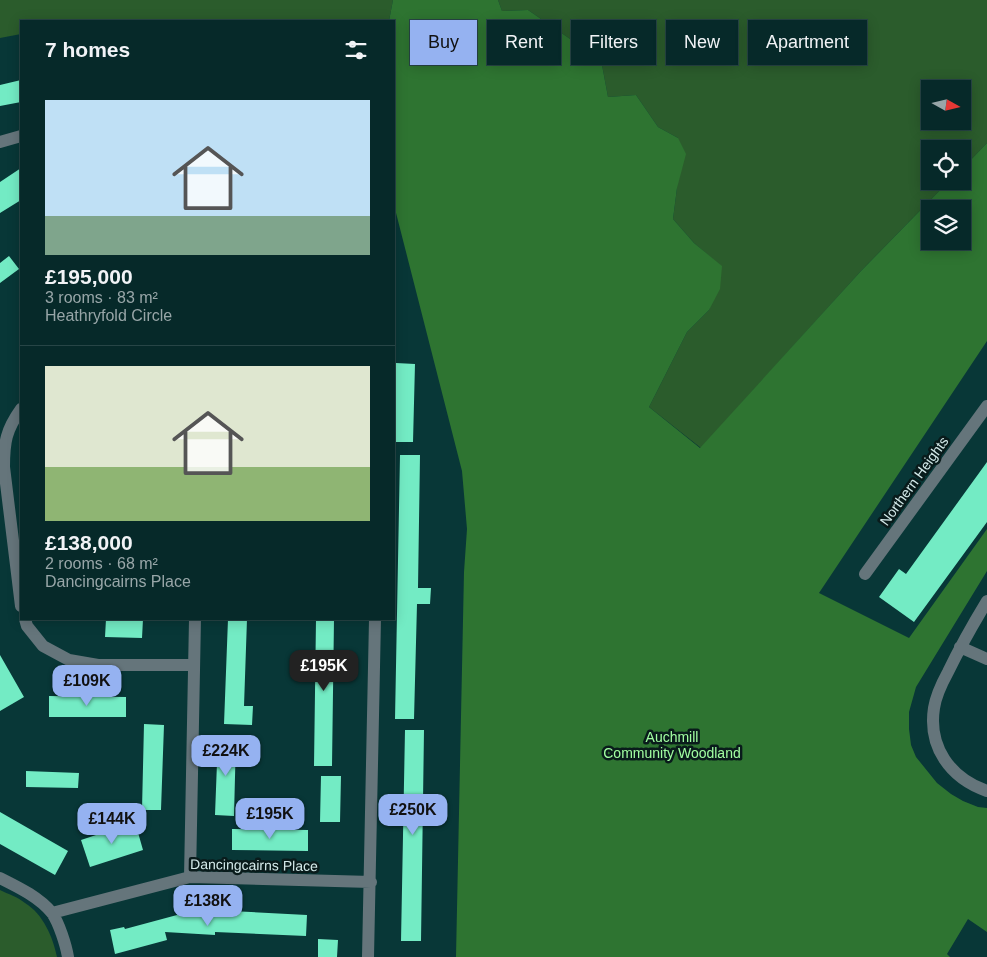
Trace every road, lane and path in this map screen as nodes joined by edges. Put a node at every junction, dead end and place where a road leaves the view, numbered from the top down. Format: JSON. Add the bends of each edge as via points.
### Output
{"nodes":[{"id":1,"x":20,"y":136,"type":"edge"},
{"id":2,"x":0,"y":142,"type":"edge"},
{"id":3,"x":987,"y":406,"type":"edge"},
{"id":4,"x":20,"y":410,"type":"edge"},
{"id":5,"x":865,"y":574,"type":"dead end"},
{"id":6,"x":20,"y":598,"type":"edge"},
{"id":7,"x":987,"y":600,"type":"edge"},
{"id":8,"x":25,"y":620,"type":"edge"},
{"id":9,"x":195,"y":620,"type":"edge"},
{"id":10,"x":375,"y":620,"type":"edge"},
{"id":11,"x":960,"y":647,"type":"junction"},
{"id":12,"x":987,"y":659,"type":"edge"},
{"id":13,"x":194,"y":665,"type":"junction"},
{"id":14,"x":987,"y":791,"type":"edge"},
{"id":15,"x":0,"y":878,"type":"edge"},
{"id":16,"x":190,"y":878,"type":"junction"},
{"id":17,"x":370,"y":882,"type":"junction"},
{"id":18,"x":52,"y":913,"type":"junction"},
{"id":19,"x":68,"y":957,"type":"edge"},
{"id":20,"x":368,"y":957,"type":"edge"}],
"edges":[{"from":1,"to":2,"type":"street"},
{"from":3,"to":5,"type":"street","name":"Northern Heights"},
{"from":4,"to":6,"type":"street","via":[[11,423],[4,446]]},
{"from":7,"to":11,"type":"street"},
{"from":8,"to":13,"type":"street","via":[[43,646],[69,660],[98,665]]},
{"from":9,"to":13,"type":"street"},
{"from":10,"to":17,"type":"street"},
{"from":11,"to":12,"type":"street"},
{"from":11,"to":14,"type":"street","via":[[934,707],[937,747],[948,766],[962,778]]},
{"from":13,"to":16,"type":"street"},
{"from":15,"to":18,"type":"street","via":[[30,894]]},
{"from":16,"to":17,"type":"street","name":"Dancingcairns Place"},
{"from":16,"to":18,"type":"street","name":"Dancingcairns Place"},
{"from":17,"to":20,"type":"street"},
{"from":18,"to":19,"type":"street"}]}
